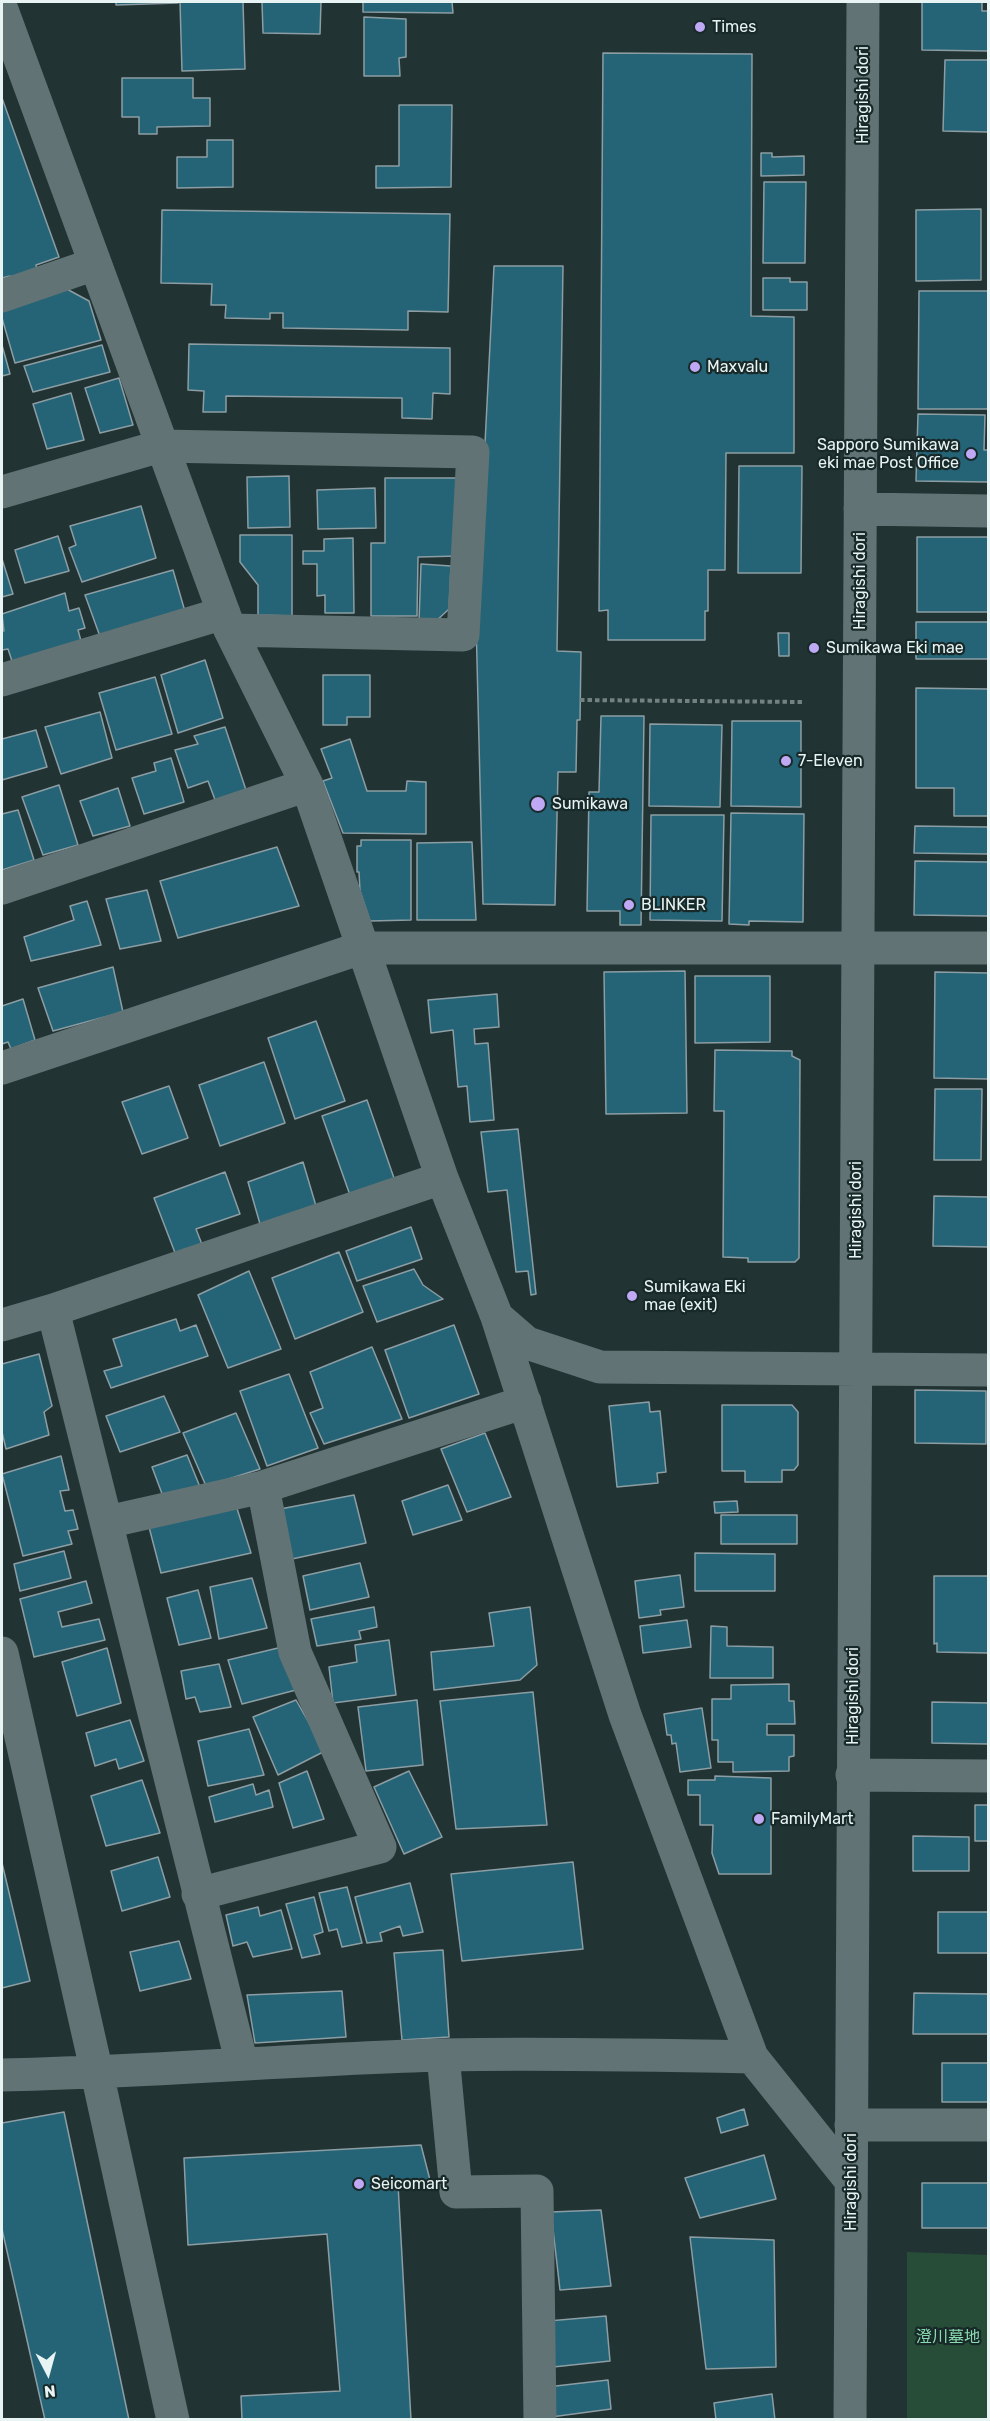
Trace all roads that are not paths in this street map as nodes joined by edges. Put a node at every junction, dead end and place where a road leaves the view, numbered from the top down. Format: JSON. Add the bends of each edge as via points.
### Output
{"nodes":[{"id":1,"x":863,"y":2,"type":"edge"},
{"id":2,"x":2,"y":9,"type":"edge"},
{"id":3,"x":95,"y":264,"type":"junction"},
{"id":4,"x":2,"y":296,"type":"edge"},
{"id":5,"x":161,"y":446,"type":"junction"},
{"id":6,"x":2,"y":492,"type":"edge"},
{"id":7,"x":860,"y":509,"type":"junction"},
{"id":8,"x":988,"y":511,"type":"edge"},
{"id":9,"x":227,"y":622,"type":"junction"},
{"id":10,"x":2,"y":680,"type":"edge"},
{"id":11,"x":307,"y":785,"type":"junction"},
{"id":12,"x":2,"y":888,"type":"edge"},
{"id":13,"x":857,"y":947,"type":"junction"},
{"id":14,"x":361,"y":948,"type":"junction"},
{"id":15,"x":988,"y":948,"type":"edge"},
{"id":16,"x":2,"y":1068,"type":"edge"},
{"id":17,"x":442,"y":1178,"type":"junction"},
{"id":18,"x":53,"y":1310,"type":"junction"},
{"id":19,"x":497,"y":1317,"type":"junction"},
{"id":20,"x":2,"y":1325,"type":"edge"},
{"id":21,"x":854,"y":1369,"type":"junction"},
{"id":22,"x":988,"y":1370,"type":"edge"},
{"id":23,"x":525,"y":1402,"type":"junction"},
{"id":24,"x":263,"y":1487,"type":"junction"},
{"id":25,"x":107,"y":1522,"type":"junction"},
{"id":26,"x":2,"y":1653,"type":"edge"},
{"id":27,"x":852,"y":1775,"type":"junction"},
{"id":28,"x":988,"y":1776,"type":"edge"},
{"id":29,"x":198,"y":1894,"type":"junction"},
{"id":30,"x":443,"y":2055,"type":"junction"},
{"id":31,"x":752,"y":2057,"type":"junction"},
{"id":32,"x":242,"y":2064,"type":"junction"},
{"id":33,"x":98,"y":2073,"type":"junction"},
{"id":34,"x":2,"y":2075,"type":"edge"},
{"id":35,"x":851,"y":2125,"type":"junction"},
{"id":36,"x":988,"y":2125,"type":"edge"},
{"id":37,"x":851,"y":2181,"type":"junction"},
{"id":38,"x":172,"y":2420,"type":"edge"},
{"id":39,"x":540,"y":2420,"type":"edge"},
{"id":40,"x":850,"y":2420,"type":"edge"}],
"edges":[{"from":1,"to":7,"type":"street","name":"Hiragishi dori"},
{"from":2,"to":3,"type":"street"},
{"from":3,"to":4,"type":"street"},
{"from":3,"to":5,"type":"street"},
{"from":5,"to":6,"type":"street"},
{"from":5,"to":9,"type":"street"},
{"from":5,"to":9,"type":"street","via":[[473,452],[463,635]]},
{"from":7,"to":8,"type":"street"},
{"from":7,"to":13,"type":"street","name":"Hiragishi dori"},
{"from":9,"to":10,"type":"street"},
{"from":9,"to":11,"type":"street"},
{"from":11,"to":12,"type":"street"},
{"from":11,"to":14,"type":"street"},
{"from":13,"to":14,"type":"street"},
{"from":13,"to":15,"type":"street"},
{"from":13,"to":21,"type":"street","name":"Hiragishi dori"},
{"from":14,"to":16,"type":"street"},
{"from":14,"to":17,"type":"street"},
{"from":17,"to":18,"type":"street"},
{"from":17,"to":19,"type":"street"},
{"from":18,"to":20,"type":"street"},
{"from":18,"to":25,"type":"street"},
{"from":19,"to":21,"type":"street","via":[[526,1343],[600,1367]]},
{"from":19,"to":23,"type":"street"},
{"from":21,"to":22,"type":"street"},
{"from":21,"to":27,"type":"street","name":"Hiragishi dori"},
{"from":23,"to":24,"type":"street"},
{"from":23,"to":31,"type":"street","via":[[625,1715]]},
{"from":24,"to":25,"type":"street"},
{"from":24,"to":29,"type":"street","via":[[295,1652],[380,1847]]},
{"from":25,"to":29,"type":"street"},
{"from":26,"to":33,"type":"street"},
{"from":27,"to":28,"type":"street"},
{"from":27,"to":35,"type":"street","name":"Hiragishi dori"},
{"from":29,"to":32,"type":"street"},
{"from":30,"to":31,"type":"street"},
{"from":30,"to":32,"type":"street"},
{"from":30,"to":39,"type":"street","via":[[456,2192],[537,2192]]},
{"from":31,"to":37,"type":"street"},
{"from":32,"to":33,"type":"street"},
{"from":33,"to":34,"type":"street"},
{"from":33,"to":38,"type":"street"},
{"from":35,"to":36,"type":"street"},
{"from":35,"to":37,"type":"street","name":"Hiragishi dori"},
{"from":37,"to":40,"type":"street","name":"Hiragishi dori"}]}
